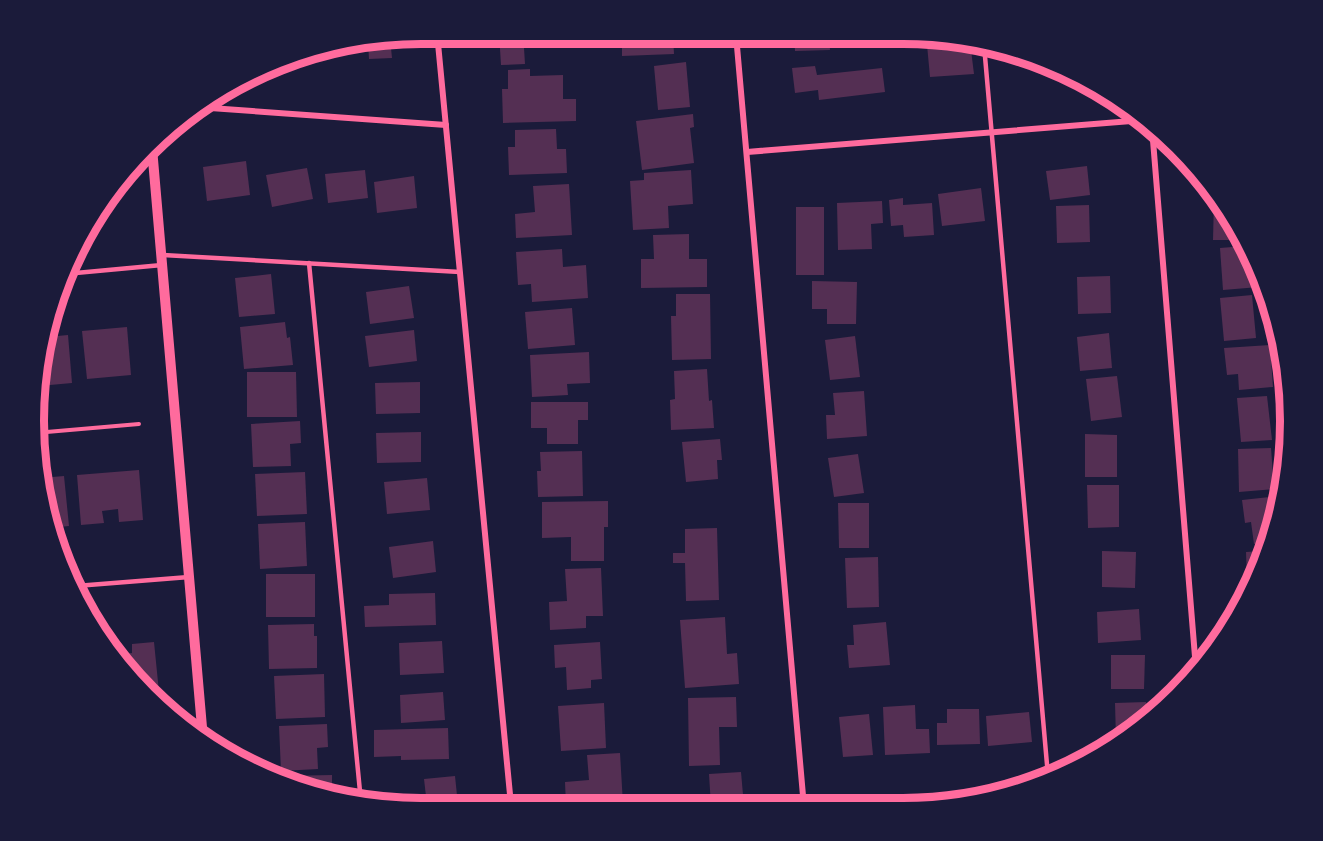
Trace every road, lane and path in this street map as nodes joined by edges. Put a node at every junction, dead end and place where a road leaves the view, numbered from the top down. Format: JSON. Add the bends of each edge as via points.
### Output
{"nodes":[{"id":1,"x":438,"y":44,"type":"edge"},
{"id":2,"x":737,"y":44,"type":"edge"},
{"id":3,"x":985,"y":53,"type":"edge"},
{"id":4,"x":210,"y":108,"type":"edge"},
{"id":5,"x":1132,"y":121,"type":"edge"},
{"id":6,"x":446,"y":125,"type":"junction"},
{"id":7,"x":991,"y":132,"type":"junction"},
{"id":8,"x":1153,"y":139,"type":"edge"},
{"id":9,"x":747,"y":152,"type":"junction"},
{"id":10,"x":153,"y":155,"type":"edge"},
{"id":11,"x":161,"y":260,"type":"junction"},
{"id":12,"x":309,"y":263,"type":"junction"},
{"id":13,"x":460,"y":272,"type":"junction"},
{"id":14,"x":73,"y":273,"type":"edge"},
{"id":15,"x":139,"y":424,"type":"dead end"},
{"id":16,"x":44,"y":432,"type":"edge"},
{"id":17,"x":189,"y":577,"type":"junction"},
{"id":18,"x":81,"y":586,"type":"edge"},
{"id":19,"x":1195,"y":658,"type":"edge"},
{"id":20,"x":202,"y":728,"type":"edge"},
{"id":21,"x":1047,"y":769,"type":"edge"},
{"id":22,"x":360,"y":792,"type":"edge"},
{"id":23,"x":509,"y":798,"type":"edge"},
{"id":24,"x":803,"y":798,"type":"edge"}],
"edges":[{"from":1,"to":6,"type":"street"},
{"from":2,"to":9,"type":"street"},
{"from":3,"to":7,"type":"lane"},
{"from":4,"to":6,"type":"street"},
{"from":5,"to":7,"type":"street"},
{"from":6,"to":13,"type":"street"},
{"from":7,"to":9,"type":"street"},
{"from":7,"to":21,"type":"lane"},
{"from":8,"to":19,"type":"street"},
{"from":9,"to":24,"type":"street"},
{"from":10,"to":11,"type":"street"},
{"from":11,"to":12,"type":"lane"},
{"from":11,"to":14,"type":"lane"},
{"from":11,"to":17,"type":"street"},
{"from":12,"to":13,"type":"lane"},
{"from":12,"to":22,"type":"lane"},
{"from":13,"to":23,"type":"street"},
{"from":15,"to":16,"type":"path"},
{"from":17,"to":18,"type":"lane"},
{"from":17,"to":20,"type":"street"}]}
